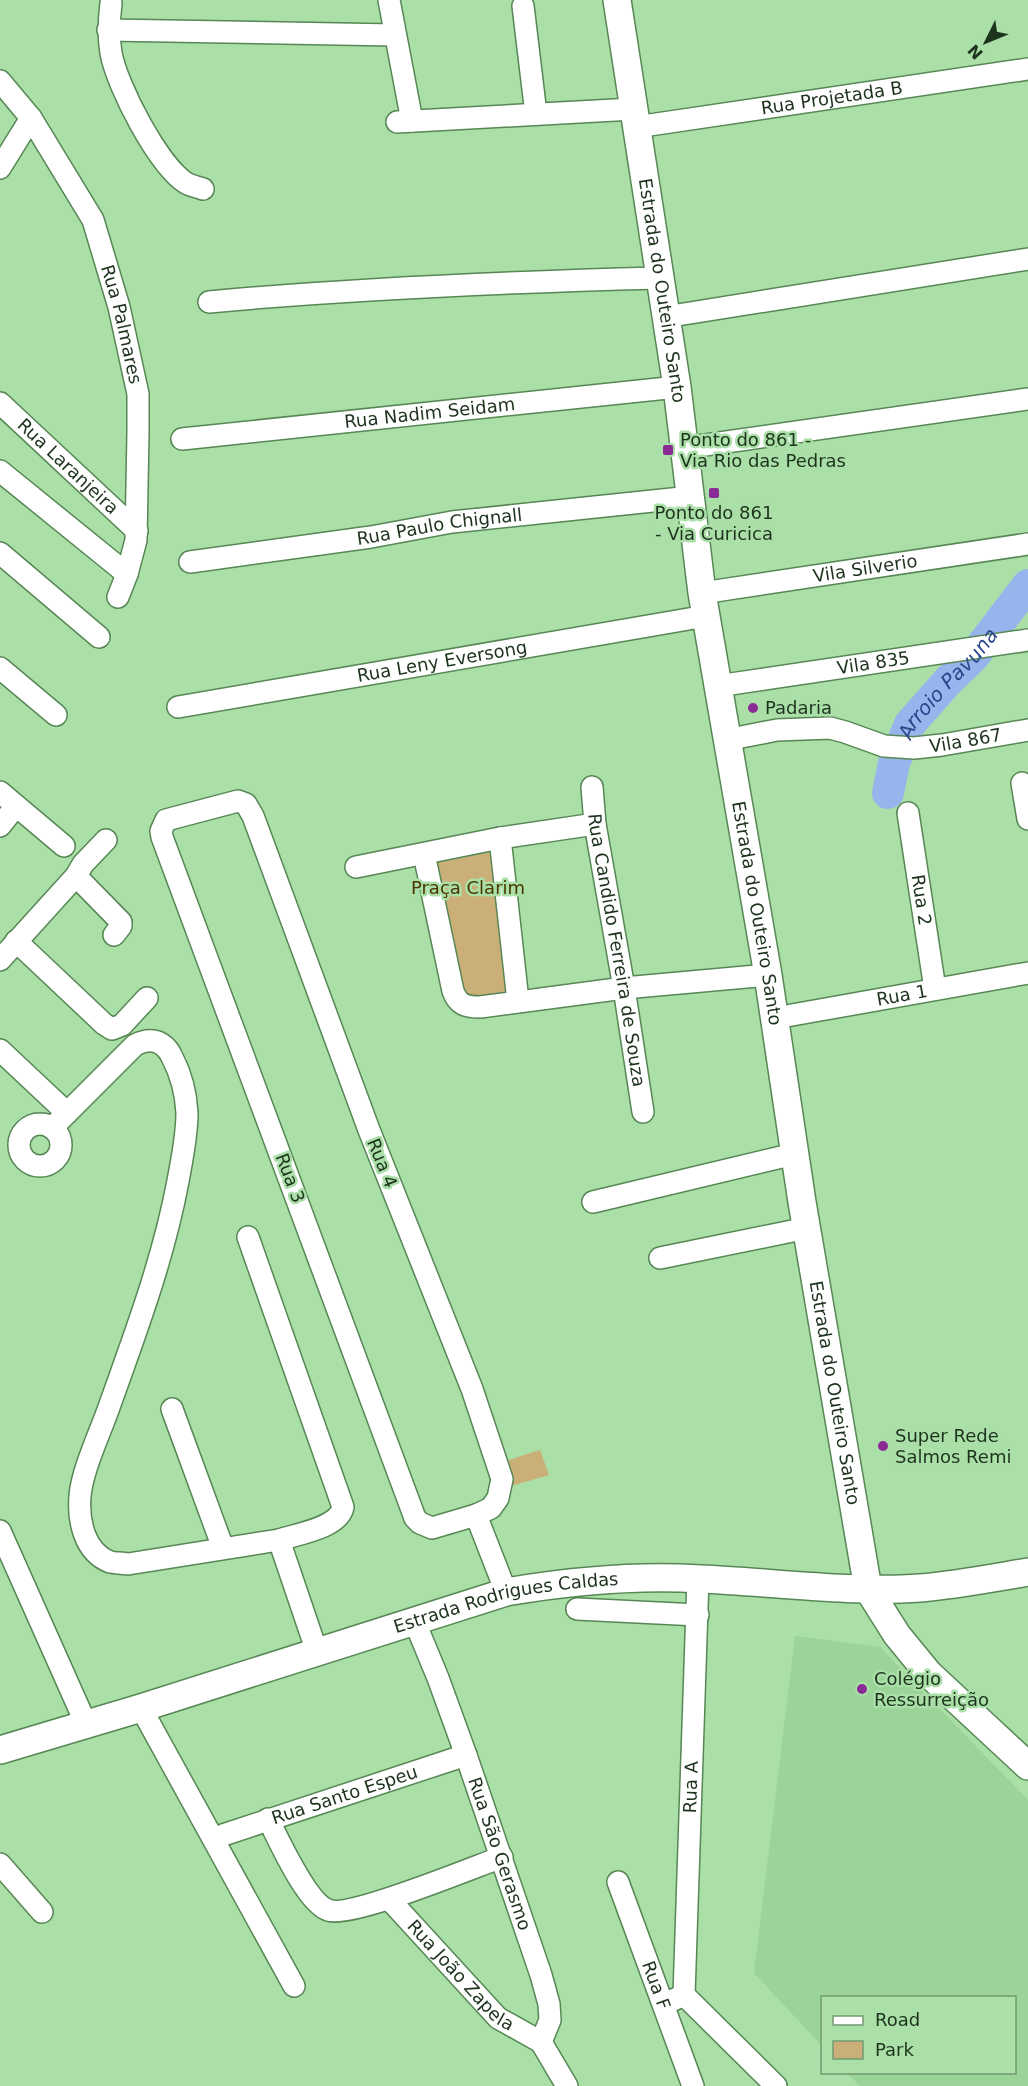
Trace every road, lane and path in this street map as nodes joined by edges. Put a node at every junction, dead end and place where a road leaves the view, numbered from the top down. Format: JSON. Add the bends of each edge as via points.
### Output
{"nodes":[{"id":1,"x":389,"y":0,"type":"edge"},
{"id":2,"x":617,"y":0,"type":"edge"},
{"id":3,"x":111,"y":3,"type":"dead end"},
{"id":4,"x":523,"y":6,"type":"dead end"},
{"id":5,"x":108,"y":30,"type":"junction"},
{"id":6,"x":395,"y":35,"type":"junction"},
{"id":7,"x":1028,"y":69,"type":"edge"},
{"id":8,"x":0,"y":81,"type":"edge"},
{"id":9,"x":536,"y":114,"type":"junction"},
{"id":10,"x":31,"y":118,"type":"junction"},
{"id":11,"x":634,"y":118,"type":"junction"},
{"id":12,"x":0,"y":168,"type":"edge"},
{"id":13,"x":203,"y":189,"type":"dead end"},
{"id":14,"x":1028,"y":259,"type":"edge"},
{"id":15,"x":659,"y":278,"type":"junction"},
{"id":16,"x":209,"y":302,"type":"dead end"},
{"id":17,"x":665,"y":317,"type":"junction"},
{"id":18,"x":677,"y":387,"type":"junction"},
{"id":19,"x":1028,"y":399,"type":"edge"},
{"id":20,"x":0,"y":403,"type":"edge"},
{"id":21,"x":182,"y":439,"type":"dead end"},
{"id":22,"x":684,"y":447,"type":"junction"},
{"id":23,"x":0,"y":471,"type":"edge"},
{"id":24,"x":691,"y":497,"type":"junction"},
{"id":25,"x":137,"y":531,"type":"junction"},
{"id":26,"x":1028,"y":544,"type":"edge"},
{"id":27,"x":0,"y":553,"type":"edge"},
{"id":28,"x":190,"y":562,"type":"dead end"},
{"id":29,"x":128,"y":574,"type":"junction"},
{"id":30,"x":118,"y":597,"type":"dead end"},
{"id":31,"x":704,"y":604,"type":"junction"},
{"id":32,"x":99,"y":637,"type":"dead end"},
{"id":33,"x":1019,"y":641,"type":"edge"},
{"id":34,"x":0,"y":668,"type":"edge"},
{"id":35,"x":717,"y":686,"type":"junction"},
{"id":36,"x":178,"y":707,"type":"dead end"},
{"id":37,"x":56,"y":714,"type":"dead end"},
{"id":38,"x":1028,"y":730,"type":"edge"},
{"id":39,"x":726,"y":740,"type":"junction"},
{"id":40,"x":1022,"y":783,"type":"dead end"},
{"id":41,"x":592,"y":787,"type":"dead end"},
{"id":42,"x":0,"y":792,"type":"edge"},
{"id":43,"x":16,"y":806,"type":"junction"},
{"id":44,"x":908,"y":813,"type":"dead end"},
{"id":45,"x":1028,"y":819,"type":"edge"},
{"id":46,"x":166,"y":820,"type":"joint"},
{"id":47,"x":595,"y":824,"type":"junction"},
{"id":48,"x":0,"y":826,"type":"edge"},
{"id":49,"x":500,"y":838,"type":"junction"},
{"id":50,"x":106,"y":840,"type":"dead end"},
{"id":51,"x":64,"y":846,"type":"dead end"},
{"id":52,"x":424,"y":854,"type":"junction"},
{"id":53,"x":356,"y":867,"type":"dead end"},
{"id":54,"x":76,"y":876,"type":"junction"},
{"id":55,"x":114,"y":935,"type":"dead end"},
{"id":56,"x":16,"y":941,"type":"junction"},
{"id":57,"x":0,"y":960,"type":"edge"},
{"id":58,"x":1028,"y":973,"type":"edge"},
{"id":59,"x":768,"y":975,"type":"junction"},
{"id":60,"x":624,"y":988,"type":"junction"},
{"id":61,"x":935,"y":989,"type":"junction"},
{"id":62,"x":147,"y":998,"type":"dead end"},
{"id":63,"x":518,"y":1001,"type":"junction"},
{"id":64,"x":775,"y":1018,"type":"junction"},
{"id":65,"x":0,"y":1050,"type":"edge"},
{"id":66,"x":643,"y":1112,"type":"dead end"},
{"id":67,"x":794,"y":1154,"type":"junction"},
{"id":68,"x":593,"y":1202,"type":"dead end"},
{"id":69,"x":807,"y":1228,"type":"junction"},
{"id":70,"x":248,"y":1237,"type":"dead end"},
{"id":71,"x":660,"y":1258,"type":"dead end"},
{"id":72,"x":172,"y":1409,"type":"dead end"},
{"id":73,"x":483,"y":1512,"type":"junction"},
{"id":74,"x":0,"y":1531,"type":"edge"},
{"id":75,"x":279,"y":1540,"type":"junction"},
{"id":76,"x":223,"y":1548,"type":"junction"},
{"id":77,"x":1028,"y":1572,"type":"edge"},
{"id":78,"x":699,"y":1578,"type":"junction"},
{"id":79,"x":868,"y":1589,"type":"junction"},
{"id":80,"x":506,"y":1592,"type":"junction"},
{"id":81,"x":577,"y":1608,"type":"dead end"},
{"id":82,"x":698,"y":1615,"type":"junction"},
{"id":83,"x":414,"y":1620,"type":"junction"},
{"id":84,"x":317,"y":1652,"type":"junction"},
{"id":85,"x":141,"y":1708,"type":"junction"},
{"id":86,"x":86,"y":1724,"type":"junction"},
{"id":87,"x":0,"y":1750,"type":"edge"},
{"id":88,"x":466,"y":1755,"type":"junction"},
{"id":89,"x":1028,"y":1766,"type":"edge"},
{"id":90,"x":268,"y":1819,"type":"junction"},
{"id":91,"x":223,"y":1835,"type":"dead end"},
{"id":92,"x":502,"y":1857,"type":"junction"},
{"id":93,"x":0,"y":1864,"type":"edge"},
{"id":94,"x":618,"y":1882,"type":"dead end"},
{"id":95,"x":389,"y":1899,"type":"junction"},
{"id":96,"x":42,"y":1912,"type":"dead end"},
{"id":97,"x":294,"y":1986,"type":"dead end"},
{"id":98,"x":684,"y":1995,"type":"junction"},
{"id":99,"x":663,"y":2005,"type":"junction"},
{"id":100,"x":541,"y":2042,"type":"junction"},
{"id":101,"x":567,"y":2086,"type":"edge"},
{"id":102,"x":693,"y":2086,"type":"edge"},
{"id":103,"x":776,"y":2086,"type":"edge"}],
"edges":[{"from":1,"to":6,"type":"street"},
{"from":2,"to":11,"type":"street","name":"Estrada do Outeiro Santo"},
{"from":3,"to":5,"type":"street"},
{"from":4,"to":9,"type":"street"},
{"from":5,"to":6,"type":"street"},
{"from":5,"to":13,"type":"street","via":[[118,76],[156,149],[186,183]]},
{"from":6,"to":9,"type":"street","name":"Rua Projetada B","via":[[405,122]]},
{"from":7,"to":11,"type":"street","name":"Rua Projetada B"},
{"from":8,"to":10,"type":"street","name":"Rua Palmares"},
{"from":9,"to":11,"type":"street","name":"Rua Projetada B"},
{"from":10,"to":12,"type":"street"},
{"from":10,"to":25,"type":"street","name":"Rua Palmares","via":[[93,220],[119,307],[138,394]]},
{"from":11,"to":15,"type":"street","name":"Estrada do Outeiro Santo"},
{"from":14,"to":17,"type":"street"},
{"from":15,"to":16,"type":"street","via":[[377,290]]},
{"from":15,"to":17,"type":"street","name":"Estrada do Outeiro Santo"},
{"from":17,"to":18,"type":"street","name":"Estrada do Outeiro Santo"},
{"from":18,"to":21,"type":"street","name":"Rua Nadim Seidam"},
{"from":18,"to":22,"type":"street","name":"Estrada do Outeiro Santo"},
{"from":19,"to":22,"type":"street"},
{"from":20,"to":25,"type":"street","name":"Rua Laranjeira"},
{"from":22,"to":24,"type":"street","name":"Estrada do Outeiro Santo"},
{"from":23,"to":29,"type":"street"},
{"from":24,"to":28,"type":"street","name":"Rua Paulo Chignall","via":[[452,522]]},
{"from":24,"to":31,"type":"street","name":"Estrada do Outeiro Santo"},
{"from":25,"to":29,"type":"street","name":"Rua Palmares"},
{"from":26,"to":31,"type":"street","name":"Vila Silverio"},
{"from":27,"to":32,"type":"street"},
{"from":29,"to":30,"type":"street","name":"Rua Palmares"},
{"from":31,"to":35,"type":"street","name":"Estrada do Outeiro Santo"},
{"from":31,"to":36,"type":"street","name":"Rua Leny Eversong"},
{"from":33,"to":35,"type":"street","name":"Vila 835"},
{"from":34,"to":37,"type":"street"},
{"from":35,"to":39,"type":"street","name":"Estrada do Outeiro Santo"},
{"from":38,"to":39,"type":"street","name":"Vila 867","via":[[914,748],[884,746],[830,728],[777,730]]},
{"from":39,"to":59,"type":"street","name":"Estrada do Outeiro Santo"},
{"from":40,"to":45,"type":"street"},
{"from":41,"to":47,"type":"street","name":"Rua Candido Ferreira de Souza"},
{"from":42,"to":43,"type":"street"},
{"from":43,"to":48,"type":"street"},
{"from":43,"to":51,"type":"street"},
{"from":44,"to":61,"type":"street","name":"Rua 2"},
{"from":46,"to":73,"type":"street","name":"Rua 3","via":[[162,837],[415,1518],[432,1528]]},
{"from":46,"to":73,"type":"street","name":"Rua 4","via":[[238,801],[246,804],[253,816],[369,1130],[472,1389],[502,1479],[498,1498]]},
{"from":47,"to":49,"type":"street"},
{"from":47,"to":60,"type":"street","name":"Rua Candido Ferreira de Souza"},
{"from":49,"to":52,"type":"street"},
{"from":49,"to":63,"type":"street"},
{"from":50,"to":54,"type":"street"},
{"from":52,"to":53,"type":"street"},
{"from":52,"to":63,"type":"street","via":[[458,1002],[480,1007]]},
{"from":54,"to":55,"type":"street","via":[[121,922]]},
{"from":54,"to":56,"type":"street"},
{"from":56,"to":57,"type":"street"},
{"from":56,"to":62,"type":"street","via":[[112,1029],[122,1025]]},
{"from":58,"to":61,"type":"street","name":"Rua 1"},
{"from":59,"to":60,"type":"street"},
{"from":59,"to":64,"type":"street","name":"Estrada do Outeiro Santo"},
{"from":60,"to":63,"type":"street"},
{"from":60,"to":66,"type":"street","name":"Rua Candido Ferreira de Souza"},
{"from":61,"to":64,"type":"street","name":"Rua 1"},
{"from":64,"to":67,"type":"street","name":"Estrada do Outeiro Santo"},
{"from":65,"to":76,"type":"street","via":[[60,1120],[135,1046],[146,1040],[156,1041],[172,1056],[184,1088],[187,1113],[172,1211],[144,1312],[89,1462],[80,1495],[81,1525],[90,1547],[111,1562],[128,1564]]},
{"from":67,"to":68,"type":"street"},
{"from":67,"to":69,"type":"street","name":"Estrada do Outeiro Santo"},
{"from":69,"to":71,"type":"street"},
{"from":69,"to":79,"type":"street","name":"Estrada do Outeiro Santo"},
{"from":70,"to":75,"type":"street","via":[[343,1507],[337,1519]]},
{"from":72,"to":76,"type":"street"},
{"from":73,"to":80,"type":"street"},
{"from":74,"to":86,"type":"street"},
{"from":75,"to":76,"type":"street"},
{"from":75,"to":84,"type":"street"},
{"from":77,"to":79,"type":"street","name":"Estrada Rodrigues Caldas","via":[[959,1584]]},
{"from":78,"to":79,"type":"street","name":"Estrada Rodrigues Caldas"},
{"from":78,"to":80,"type":"street","name":"Estrada Rodrigues Caldas","via":[[598,1579]]},
{"from":78,"to":82,"type":"street","name":"Rua A"},
{"from":79,"to":89,"type":"street","name":"Estrada do Outeiro Santo","via":[[923,1667]]},
{"from":80,"to":83,"type":"street","name":"Estrada Rodrigues Caldas"},
{"from":81,"to":82,"type":"street"},
{"from":82,"to":98,"type":"street","name":"Rua A"},
{"from":83,"to":84,"type":"street","name":"Estrada Rodrigues Caldas"},
{"from":83,"to":88,"type":"street","name":"Rua São Gerasmo"},
{"from":84,"to":85,"type":"street","name":"Estrada Rodrigues Caldas"},
{"from":85,"to":86,"type":"street","name":"Estrada Rodrigues Caldas"},
{"from":85,"to":97,"type":"street"},
{"from":86,"to":87,"type":"street","name":"Estrada Rodrigues Caldas"},
{"from":88,"to":90,"type":"street","name":"Rua Santo Espeu"},
{"from":88,"to":92,"type":"street","name":"Rua São Gerasmo"},
{"from":90,"to":91,"type":"street","name":"Rua Santo Espeu"},
{"from":90,"to":95,"type":"street","via":[[303,1885],[328,1911],[346,1911]]},
{"from":92,"to":95,"type":"street"},
{"from":92,"to":100,"type":"street","name":"Rua São Gerasmo","via":[[549,2004],[550,2020]]},
{"from":93,"to":96,"type":"street"},
{"from":94,"to":99,"type":"street","name":"Rua F"},
{"from":95,"to":100,"type":"street","name":"Rua João Zapela","via":[[498,2018]]},
{"from":98,"to":99,"type":"street"},
{"from":98,"to":103,"type":"street"},
{"from":99,"to":102,"type":"street","name":"Rua F"},
{"from":100,"to":101,"type":"street"}]}
